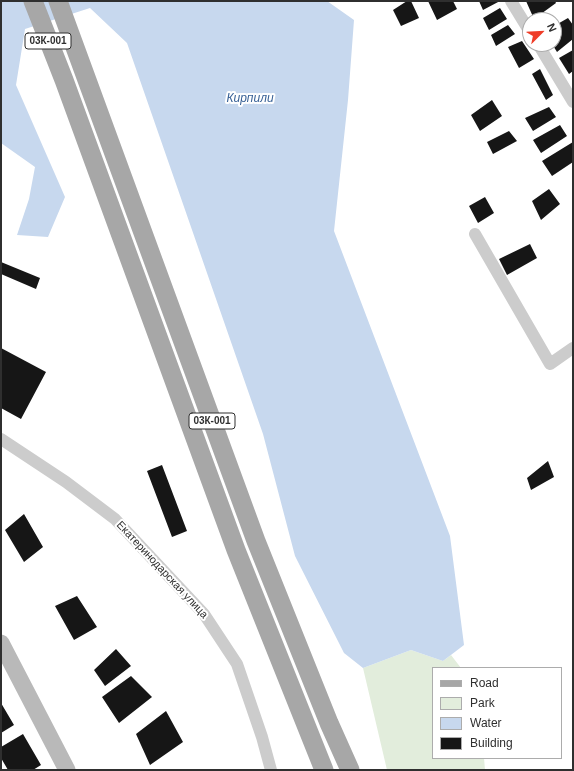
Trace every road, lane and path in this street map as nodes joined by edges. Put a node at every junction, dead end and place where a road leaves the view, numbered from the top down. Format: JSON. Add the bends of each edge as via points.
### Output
{"nodes":[{"id":1,"x":33,"y":1,"type":"edge"},
{"id":2,"x":58,"y":1,"type":"edge"},
{"id":3,"x":511,"y":1,"type":"edge"},
{"id":4,"x":522,"y":19,"type":"edge"},
{"id":5,"x":543,"y":52,"type":"edge"},
{"id":6,"x":573,"y":102,"type":"edge"},
{"id":7,"x":475,"y":234,"type":"dead end"},
{"id":8,"x":573,"y":348,"type":"edge"},
{"id":9,"x":1,"y":439,"type":"edge"},
{"id":10,"x":1,"y":643,"type":"edge"},
{"id":11,"x":67,"y":770,"type":"edge"},
{"id":12,"x":271,"y":770,"type":"edge"},
{"id":13,"x":324,"y":770,"type":"edge"},
{"id":14,"x":350,"y":770,"type":"edge"}],
"edges":[{"from":1,"to":13,"type":"main road","number":"03К-001","via":[[236,550]]},
{"from":2,"to":14,"type":"main road","number":"03К-001","via":[[256,541],[328,723]]},
{"from":3,"to":4,"type":"street"},
{"from":5,"to":6,"type":"street"},
{"from":7,"to":8,"type":"street","via":[[550,364]]},
{"from":9,"to":12,"type":"street","name":"Екатеринодарская улица","via":[[66,482],[115,519],[204,614],[237,664]]},
{"from":10,"to":11,"type":"main road"}]}
